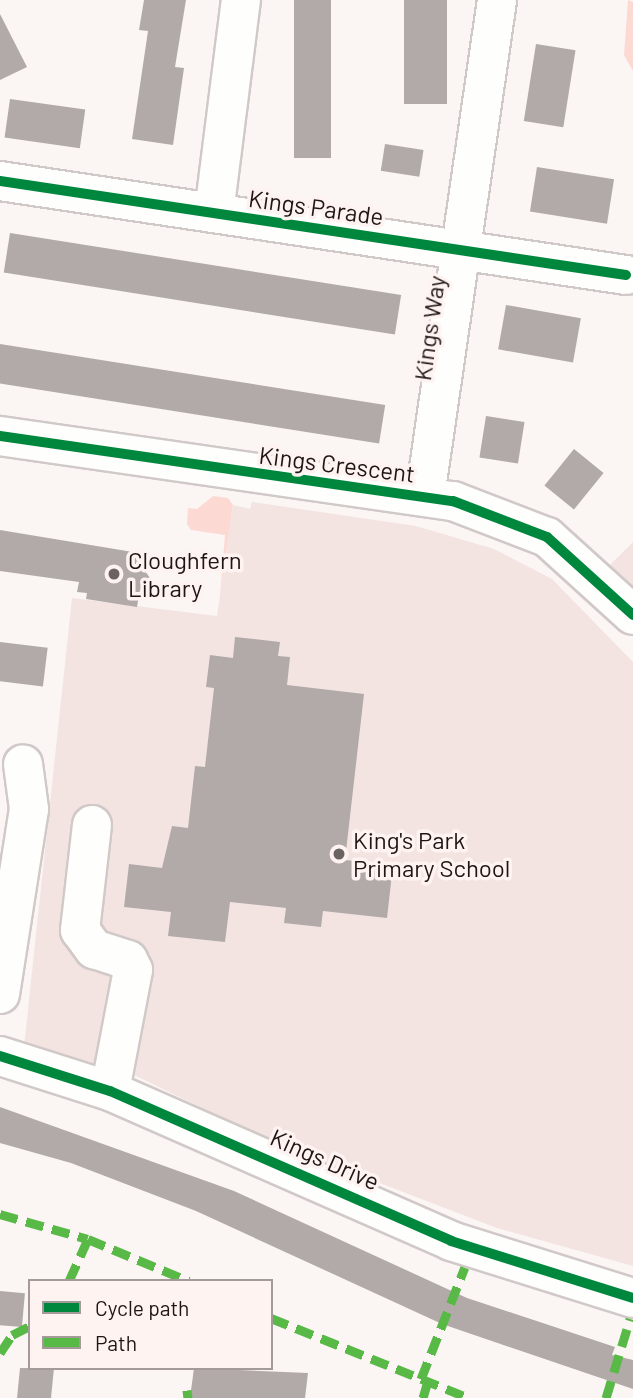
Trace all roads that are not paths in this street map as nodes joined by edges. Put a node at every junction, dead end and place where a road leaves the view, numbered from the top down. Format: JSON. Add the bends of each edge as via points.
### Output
{"nodes":[{"id":1,"x":241,"y":0,"type":"edge"},
{"id":2,"x":497,"y":0,"type":"edge"},
{"id":3,"x":0,"y":181,"type":"edge"},
{"id":4,"x":214,"y":213,"type":"junction"},
{"id":5,"x":462,"y":249,"type":"junction"},
{"id":6,"x":626,"y":275,"type":"dead end"},
{"id":7,"x":0,"y":436,"type":"edge"},
{"id":8,"x":425,"y":496,"type":"junction"},
{"id":9,"x":629,"y":604,"type":"edge"},
{"id":10,"x":23,"y":764,"type":"dead end"},
{"id":11,"x":92,"y":825,"type":"dead end"},
{"id":12,"x":0,"y":994,"type":"edge"},
{"id":13,"x":0,"y":1056,"type":"edge"},
{"id":14,"x":110,"y":1091,"type":"junction"},
{"id":15,"x":633,"y":1298,"type":"edge"}],
"edges":[{"from":1,"to":4,"type":"street","name":"Kings Parade"},
{"from":2,"to":5,"type":"street","name":"Kings Way"},
{"from":3,"to":4,"type":"street","name":"Kings Parade"},
{"from":4,"to":5,"type":"street","name":"Kings Parade"},
{"from":5,"to":6,"type":"street","name":"Kings Parade"},
{"from":5,"to":8,"type":"street","name":"Kings Way"},
{"from":7,"to":8,"type":"street","name":"Kings Crescent"},
{"from":8,"to":9,"type":"street","name":"Kings Crescent","via":[[495,514],[547,537]]},
{"from":10,"to":12,"type":"street","via":[[29,809]]},
{"from":11,"to":14,"type":"street","via":[[80,930],[94,948],[128,960],[133,970]]},
{"from":13,"to":14,"type":"street","name":"Kings Drive"},
{"from":14,"to":15,"type":"street","name":"Kings Drive","via":[[451,1241]]}]}
